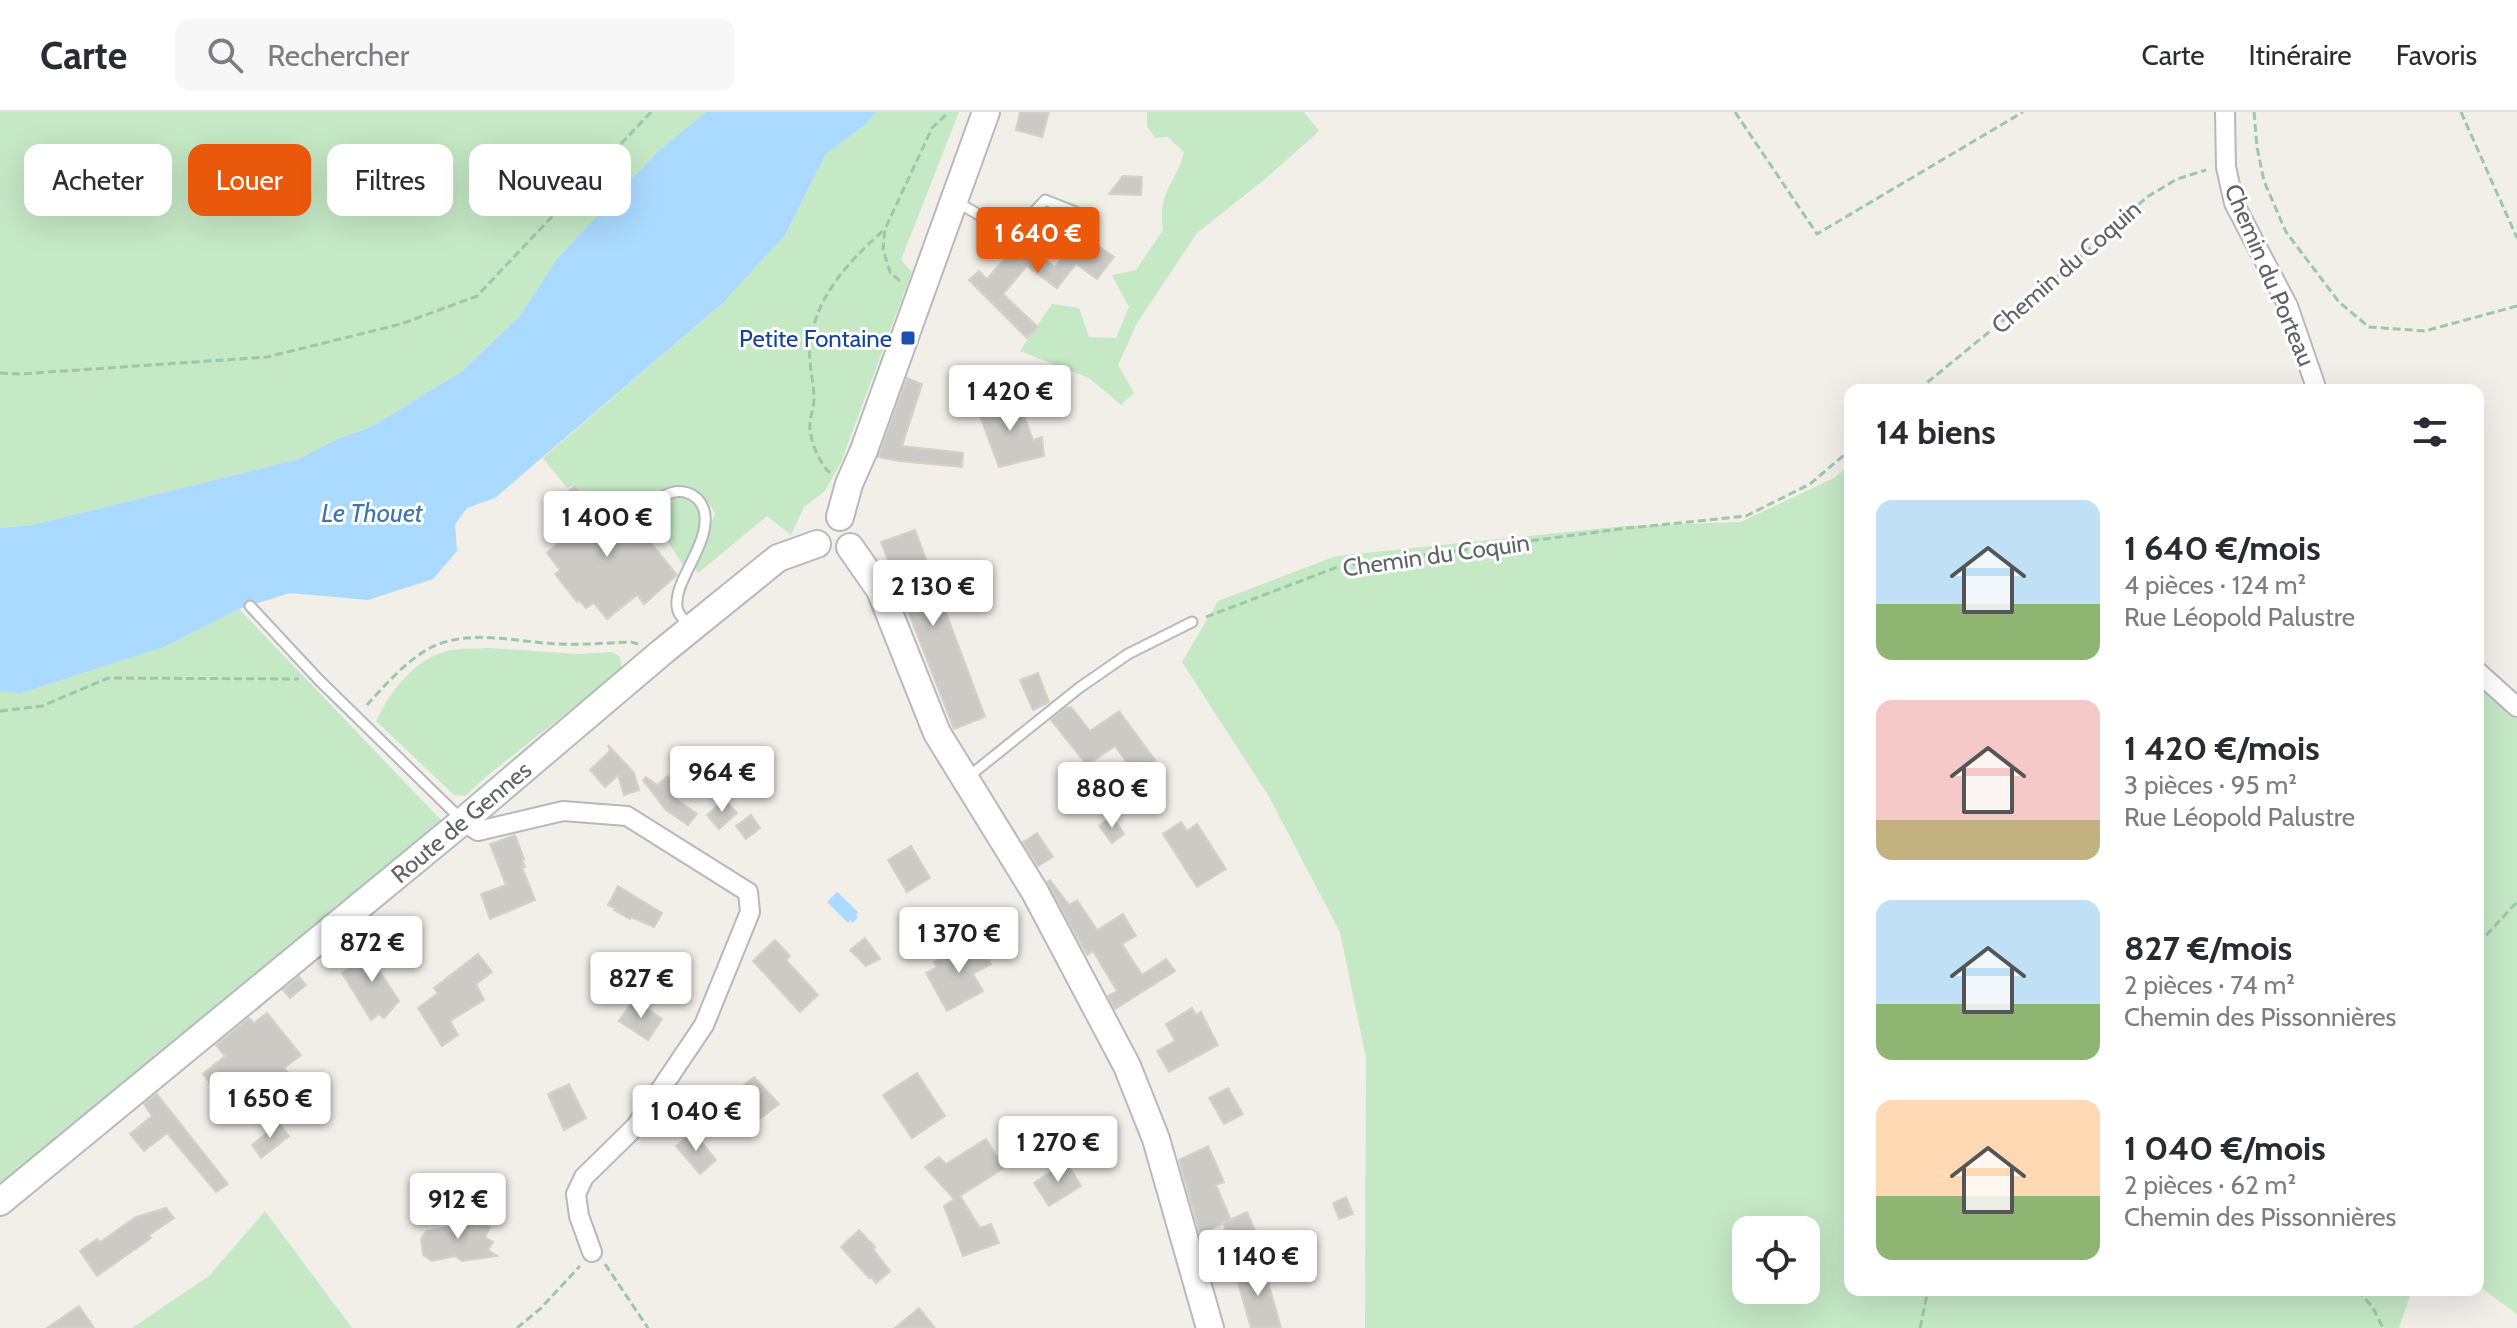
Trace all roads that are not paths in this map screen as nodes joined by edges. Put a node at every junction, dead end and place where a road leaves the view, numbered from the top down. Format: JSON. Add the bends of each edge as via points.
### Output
{"nodes":[{"id":1,"x":986,"y":112,"type":"edge"},
{"id":2,"x":2225,"y":112,"type":"edge"},
{"id":3,"x":953,"y":201,"type":"junction"},
{"id":4,"x":1078,"y":213,"type":"dead end"},
{"id":5,"x":2315,"y":384,"type":"edge"},
{"id":6,"x":619,"y":499,"type":"dead end"},
{"id":7,"x":840,"y":517,"type":"junction"},
{"id":8,"x":817,"y":544,"type":"junction"},
{"id":9,"x":850,"y":547,"type":"junction"},
{"id":10,"x":250,"y":606,"type":"dead end"},
{"id":11,"x":1192,"y":622,"type":"road end"},
{"id":12,"x":691,"y":629,"type":"junction"},
{"id":13,"x":2484,"y":677,"type":"edge"},
{"id":14,"x":2517,"y":707,"type":"edge"},
{"id":15,"x":965,"y":779,"type":"junction"},
{"id":16,"x":463,"y":821,"type":"junction"},
{"id":17,"x":0,"y":1202,"type":"edge"},
{"id":18,"x":592,"y":1252,"type":"road end"},
{"id":19,"x":1210,"y":1328,"type":"edge"}],
"edges":[{"from":1,"to":3,"type":"main road"},
{"from":2,"to":5,"type":"street","name":"Chemin du Porteau","via":[[2226,167],[2234,203],[2288,306]]},
{"from":3,"to":4,"type":"lane","via":[[1016,232],[1045,200]]},
{"from":3,"to":7,"type":"main road"},
{"from":6,"to":12,"type":"lane","via":[[648,507],[677,491],[690,492],[702,504],[707,521],[678,598],[678,611]]},
{"from":7,"to":8,"type":"main road","via":[[818,525]]},
{"from":7,"to":9,"type":"main road","via":[[853,530]]},
{"from":8,"to":9,"type":"main road","name":"Route de Gennes","via":[[832,555]]},
{"from":8,"to":12,"type":"main road","name":"Route de Gennes","via":[[778,558]]},
{"from":9,"to":15,"type":"main road","via":[[880,590],[937,733]]},
{"from":10,"to":16,"type":"lane"},
{"from":11,"to":15,"type":"lane","via":[[1128,654]]},
{"from":12,"to":16,"type":"main road","name":"Route de Gennes"},
{"from":13,"to":14,"type":"street"},
{"from":15,"to":19,"type":"main road","via":[[1035,892],[1127,1066],[1156,1139]]},
{"from":16,"to":17,"type":"main road","name":"Route de Gennes"},
{"from":16,"to":18,"type":"street","via":[[478,831],[563,811],[627,816],[748,892],[750,912],[704,1025],[636,1126],[584,1177],[576,1194]]}]}
